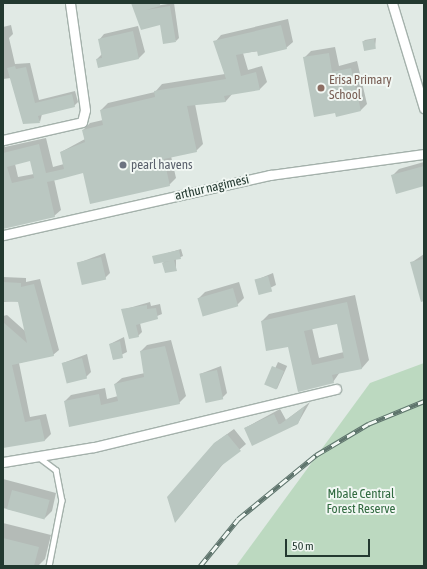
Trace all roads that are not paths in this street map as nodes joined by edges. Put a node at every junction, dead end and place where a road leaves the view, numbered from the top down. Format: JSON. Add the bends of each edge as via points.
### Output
{"nodes":[{"id":1,"x":70,"y":3,"type":"edge"},
{"id":2,"x":392,"y":3,"type":"edge"},
{"id":3,"x":424,"y":108,"type":"edge"},
{"id":4,"x":3,"y":140,"type":"edge"},
{"id":5,"x":424,"y":154,"type":"edge"},
{"id":6,"x":3,"y":235,"type":"edge"},
{"id":7,"x":336,"y":389,"type":"dead end"},
{"id":8,"x":40,"y":458,"type":"junction"},
{"id":9,"x":3,"y":462,"type":"edge"},
{"id":10,"x":49,"y":566,"type":"edge"}],
"edges":[{"from":1,"to":4,"type":"street","via":[[85,110],[82,122]]},
{"from":2,"to":3,"type":"street"},
{"from":5,"to":6,"type":"street","name":"arthur nagimesi","via":[[270,175]]},
{"from":7,"to":8,"type":"street"},
{"from":8,"to":9,"type":"street"},
{"from":8,"to":10,"type":"lane","via":[[56,470],[62,500],[62,511]]}]}
